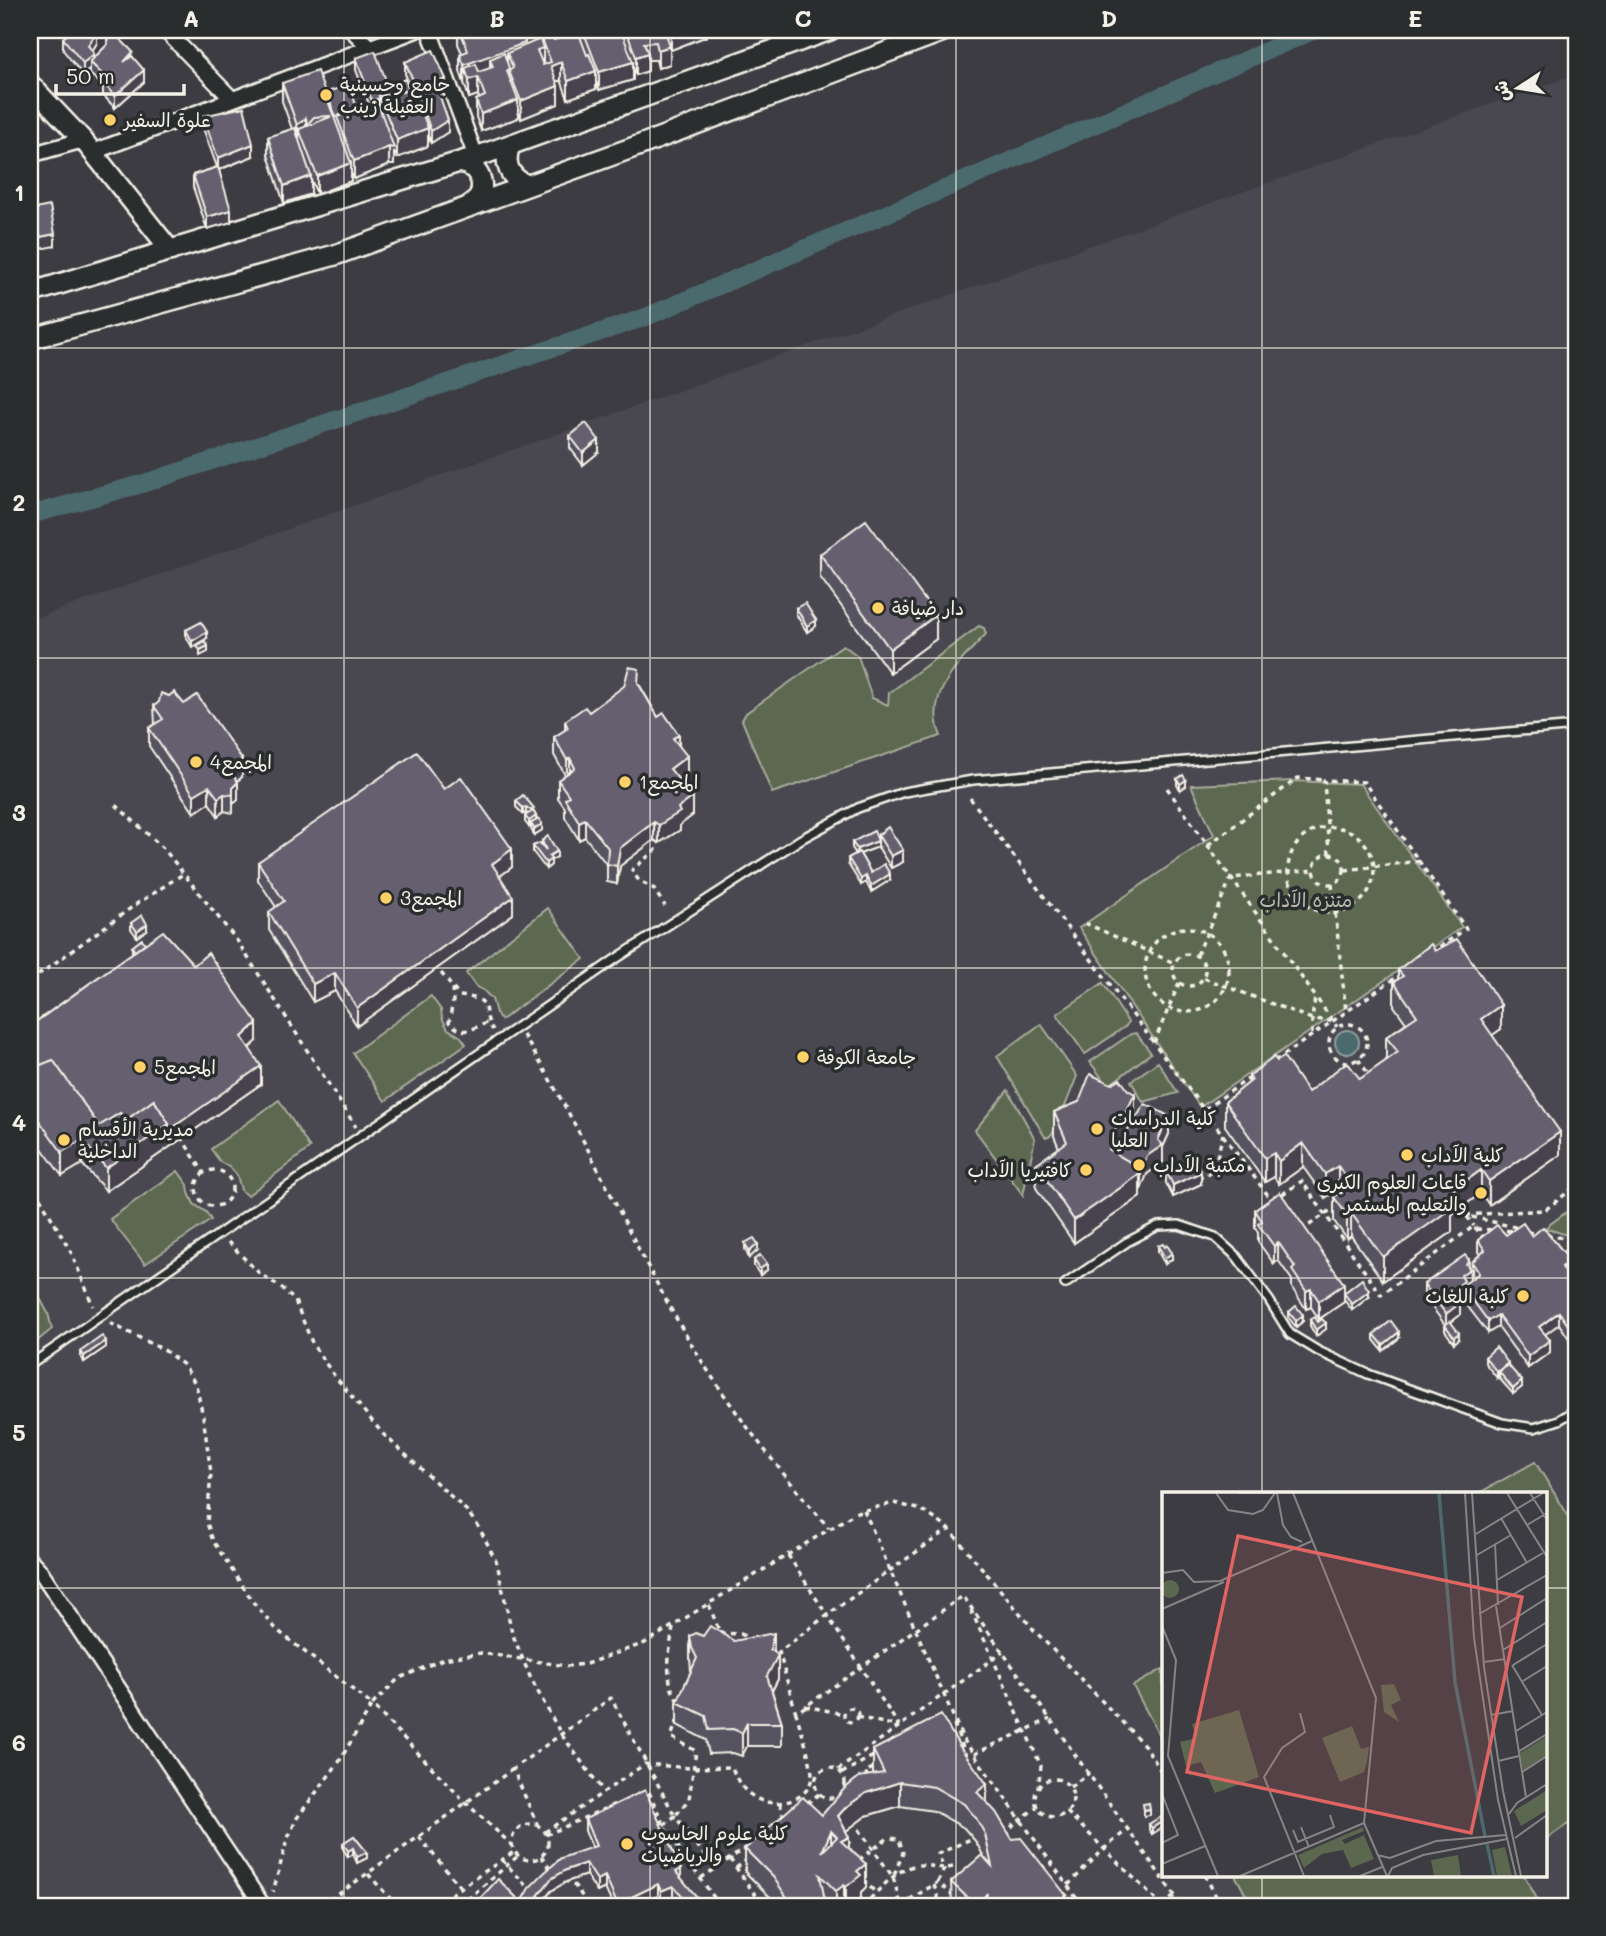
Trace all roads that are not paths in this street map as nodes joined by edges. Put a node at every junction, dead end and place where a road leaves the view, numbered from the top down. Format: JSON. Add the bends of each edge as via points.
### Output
{"nodes":[{"id":1,"x":165,"y":30,"type":"edge"},
{"id":2,"x":352,"y":30,"type":"edge"},
{"id":3,"x":416,"y":30,"type":"edge"},
{"id":4,"x":429,"y":30,"type":"edge"},
{"id":5,"x":946,"y":30,"type":"edge"},
{"id":6,"x":817,"y":32,"type":"edge"},
{"id":7,"x":369,"y":47,"type":"junction"},
{"id":8,"x":30,"y":84,"type":"edge"},
{"id":9,"x":232,"y":99,"type":"junction"},
{"id":10,"x":88,"y":146,"type":"junction"},
{"id":11,"x":510,"y":146,"type":"junction"},
{"id":12,"x":30,"y":155,"type":"edge"},
{"id":13,"x":469,"y":160,"type":"junction"},
{"id":14,"x":527,"y":185,"type":"junction"},
{"id":15,"x":468,"y":206,"type":"junction"},
{"id":16,"x":171,"y":251,"type":"junction"},
{"id":17,"x":30,"y":293,"type":"edge"},
{"id":18,"x":30,"y":339,"type":"edge"},
{"id":19,"x":1576,"y":726,"type":"edge"},
{"id":20,"x":1065,"y":1284,"type":"dead end"},
{"id":21,"x":30,"y":1365,"type":"edge"},
{"id":22,"x":1576,"y":1410,"type":"edge"},
{"id":23,"x":30,"y":1560,"type":"edge"},
{"id":24,"x":268,"y":1902,"type":"edge"}],
"edges":[{"from":1,"to":9,"type":"street"},
{"from":2,"to":7,"type":"street"},
{"from":3,"to":7,"type":"street"},
{"from":4,"to":13,"type":"street"},
{"from":5,"to":14,"type":"main road"},
{"from":6,"to":11,"type":"main road"},
{"from":7,"to":9,"type":"street"},
{"from":8,"to":10,"type":"street"},
{"from":9,"to":10,"type":"street"},
{"from":10,"to":12,"type":"street"},
{"from":10,"to":16,"type":"street"},
{"from":11,"to":13,"type":"main road"},
{"from":11,"to":14,"type":"main road","via":[[506,159],[510,172]]},
{"from":13,"to":15,"type":"main road","via":[[482,184],[479,197]]},
{"from":13,"to":16,"type":"main road"},
{"from":14,"to":15,"type":"main road"},
{"from":15,"to":18,"type":"main road","via":[[335,255]]},
{"from":16,"to":17,"type":"main road"},
{"from":19,"to":21,"type":"lane","via":[[973,780],[904,793],[858,808],[801,839],[614,960]]},
{"from":20,"to":22,"type":"lane","via":[[1158,1226],[1180,1225],[1215,1237],[1237,1257],[1290,1334],[1318,1351],[1502,1423],[1534,1428]]},
{"from":23,"to":24,"type":"street"}]}
